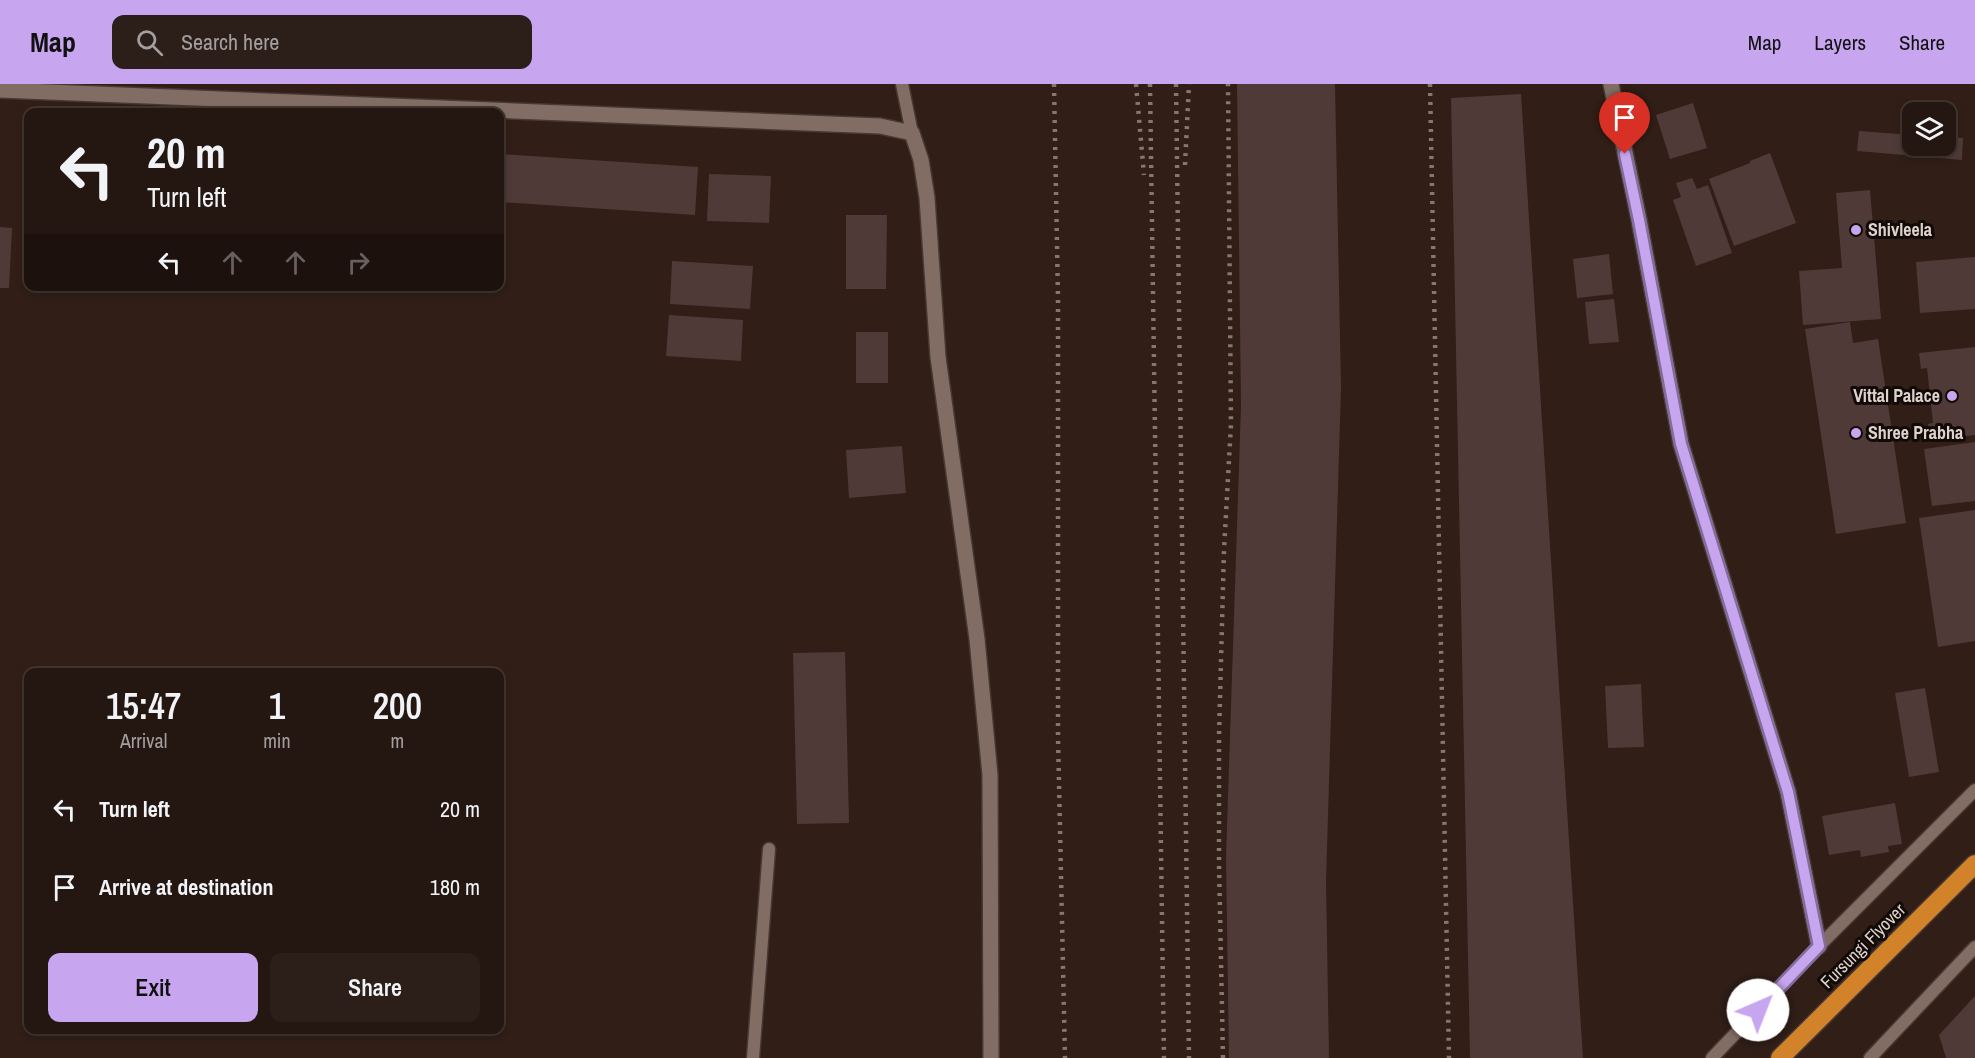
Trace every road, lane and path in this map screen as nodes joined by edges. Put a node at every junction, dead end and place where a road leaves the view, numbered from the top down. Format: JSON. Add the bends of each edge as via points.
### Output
{"nodes":[{"id":1,"x":902,"y":84,"type":"edge"},
{"id":2,"x":1611,"y":84,"type":"edge"},
{"id":3,"x":0,"y":90,"type":"edge"},
{"id":4,"x":440,"y":108,"type":"edge"},
{"id":5,"x":504,"y":111,"type":"edge"},
{"id":6,"x":912,"y":133,"type":"junction"},
{"id":7,"x":1975,"y":790,"type":"edge"},
{"id":8,"x":769,"y":849,"type":"dead end"},
{"id":9,"x":1975,"y":864,"type":"edge"},
{"id":10,"x":1819,"y":946,"type":"junction"},
{"id":11,"x":1975,"y":947,"type":"edge"},
{"id":12,"x":753,"y":1058,"type":"edge"},
{"id":13,"x":991,"y":1058,"type":"edge"},
{"id":14,"x":1712,"y":1058,"type":"edge"},
{"id":15,"x":1780,"y":1058,"type":"edge"},
{"id":16,"x":1870,"y":1058,"type":"edge"}],
"edges":[{"from":1,"to":6,"type":"lane"},
{"from":2,"to":10,"type":"street","via":[[1681,444],[1788,792]]},
{"from":3,"to":4,"type":"street"},
{"from":5,"to":6,"type":"street","via":[[880,126]]},
{"from":6,"to":13,"type":"street","via":[[927,198],[938,357],[977,639],[990,775]]},
{"from":7,"to":10,"type":"lane"},
{"from":8,"to":12,"type":"lane"},
{"from":9,"to":15,"type":"highway","name":"Fursungi Flyover"},
{"from":10,"to":14,"type":"lane"},
{"from":11,"to":16,"type":"lane"}]}
